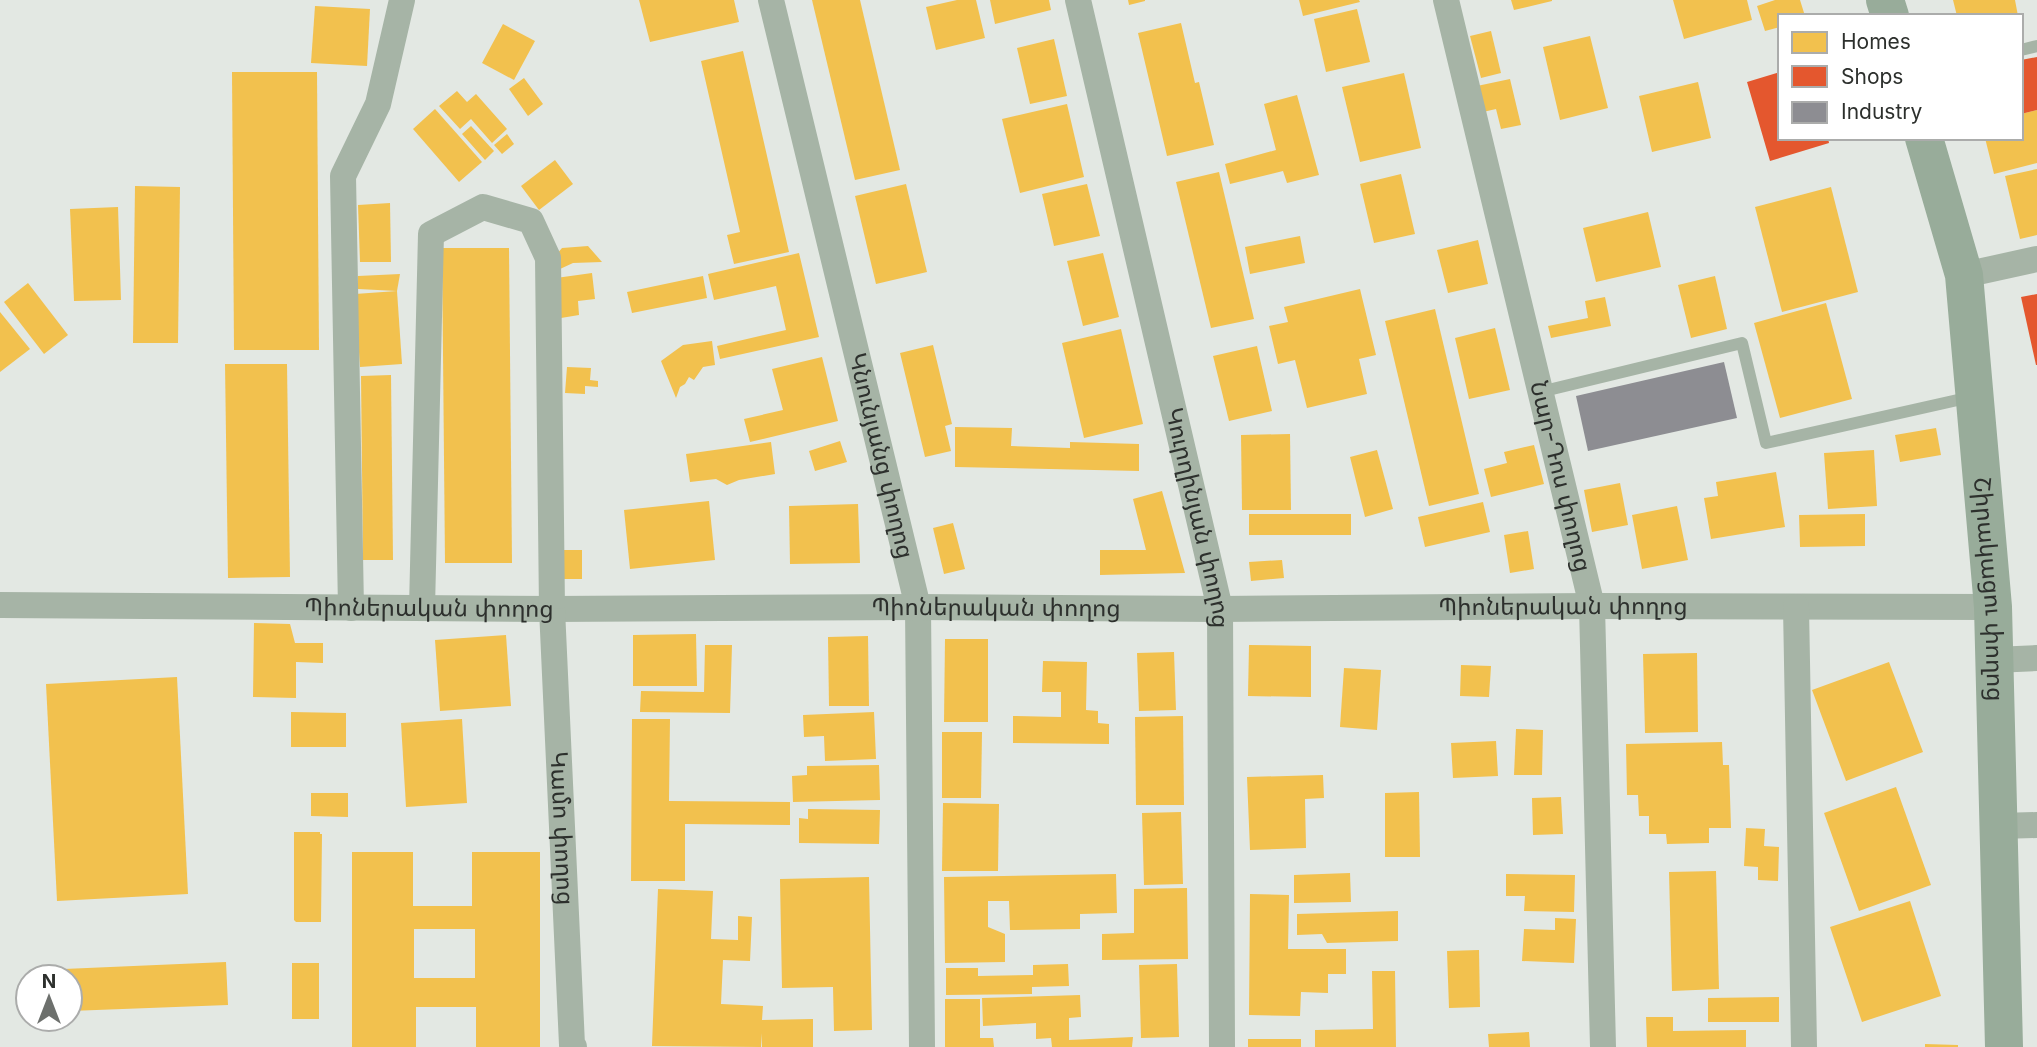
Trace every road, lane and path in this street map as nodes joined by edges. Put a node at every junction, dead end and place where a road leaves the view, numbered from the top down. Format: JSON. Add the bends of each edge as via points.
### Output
{"nodes":[{"id":1,"x":402,"y":0,"type":"edge"},
{"id":2,"x":771,"y":0,"type":"edge"},
{"id":3,"x":1078,"y":0,"type":"edge"},
{"id":4,"x":1446,"y":0,"type":"edge"},
{"id":5,"x":1925,"y":140,"type":"edge"},
{"id":6,"x":2037,"y":259,"type":"edge"},
{"id":7,"x":1964,"y":275,"type":"junction"},
{"id":8,"x":1540,"y":392,"type":"junction"},
{"id":9,"x":1974,"y":396,"type":"junction"},
{"id":10,"x":0,"y":605,"type":"edge"},
{"id":11,"x":1592,"y":606,"type":"junction"},
{"id":12,"x":918,"y":607,"type":"junction"},
{"id":13,"x":1796,"y":607,"type":"junction"},
{"id":14,"x":1993,"y":607,"type":"junction"},
{"id":15,"x":351,"y":608,"type":"junction"},
{"id":16,"x":422,"y":608,"type":"junction"},
{"id":17,"x":552,"y":609,"type":"junction"},
{"id":18,"x":1220,"y":609,"type":"junction"},
{"id":19,"x":2037,"y":658,"type":"edge"},
{"id":20,"x":1994,"y":660,"type":"junction"},
{"id":21,"x":2037,"y":825,"type":"edge"},
{"id":22,"x":1999,"y":826,"type":"junction"},
{"id":23,"x":574,"y":1047,"type":"edge"},
{"id":24,"x":922,"y":1047,"type":"edge"},
{"id":25,"x":1222,"y":1047,"type":"edge"},
{"id":26,"x":1603,"y":1047,"type":"edge"},
{"id":27,"x":1804,"y":1047,"type":"edge"},
{"id":28,"x":2004,"y":1047,"type":"edge"}],
"edges":[{"from":1,"to":15,"type":"street","via":[[378,104],[343,176]]},
{"from":2,"to":12,"type":"street","name":"Կնունյանց փողոց"},
{"from":3,"to":18,"type":"street","name":"Կուրղինյան փողոց"},
{"from":4,"to":8,"type":"street","name":"Նար-Դոս փողոց"},
{"from":5,"to":7,"type":"main road","name":"Շիրակացու փողոց"},
{"from":6,"to":7,"type":"street"},
{"from":7,"to":9,"type":"main road","name":"Շիրակացու փողոց"},
{"from":8,"to":9,"type":"lane","via":[[1742,343],[1766,443]]},
{"from":8,"to":11,"type":"street","name":"Նար-Դոս փողոց"},
{"from":9,"to":14,"type":"main road","name":"Շիրակացու փողոց"},
{"from":10,"to":15,"type":"street","name":"Պիոներական փողոց"},
{"from":11,"to":13,"type":"street","name":"Պիոներական փողոց"},
{"from":11,"to":18,"type":"street","name":"Պիոներական փողոց"},
{"from":11,"to":26,"type":"street","name":"Նար-Դոս փողոց"},
{"from":12,"to":17,"type":"street","name":"Պիոներական փողոց"},
{"from":12,"to":18,"type":"street","name":"Պիոներական փողոց"},
{"from":12,"to":24,"type":"street","name":"Կնունյանց փողոց"},
{"from":13,"to":14,"type":"street","name":"Պիոներական փողոց"},
{"from":13,"to":27,"type":"street"},
{"from":14,"to":20,"type":"main road","name":"Շիրակացու փողոց"},
{"from":15,"to":16,"type":"street","name":"Պիոներական փողոց"},
{"from":16,"to":17,"type":"street","name":"Պիոներական փողոց"},
{"from":16,"to":17,"type":"street","name":"Կամո փողոց","via":[[431,234],[483,207],[531,221],[548,258]]},
{"from":17,"to":23,"type":"street","name":"Կամո փողոց"},
{"from":18,"to":25,"type":"street","name":"Կուրղինյան փողոց"},
{"from":19,"to":20,"type":"street"},
{"from":20,"to":22,"type":"main road","name":"Շիրակացու փողոց"},
{"from":21,"to":22,"type":"street"},
{"from":22,"to":28,"type":"main road","name":"Շիրակացու փողոց"}]}
